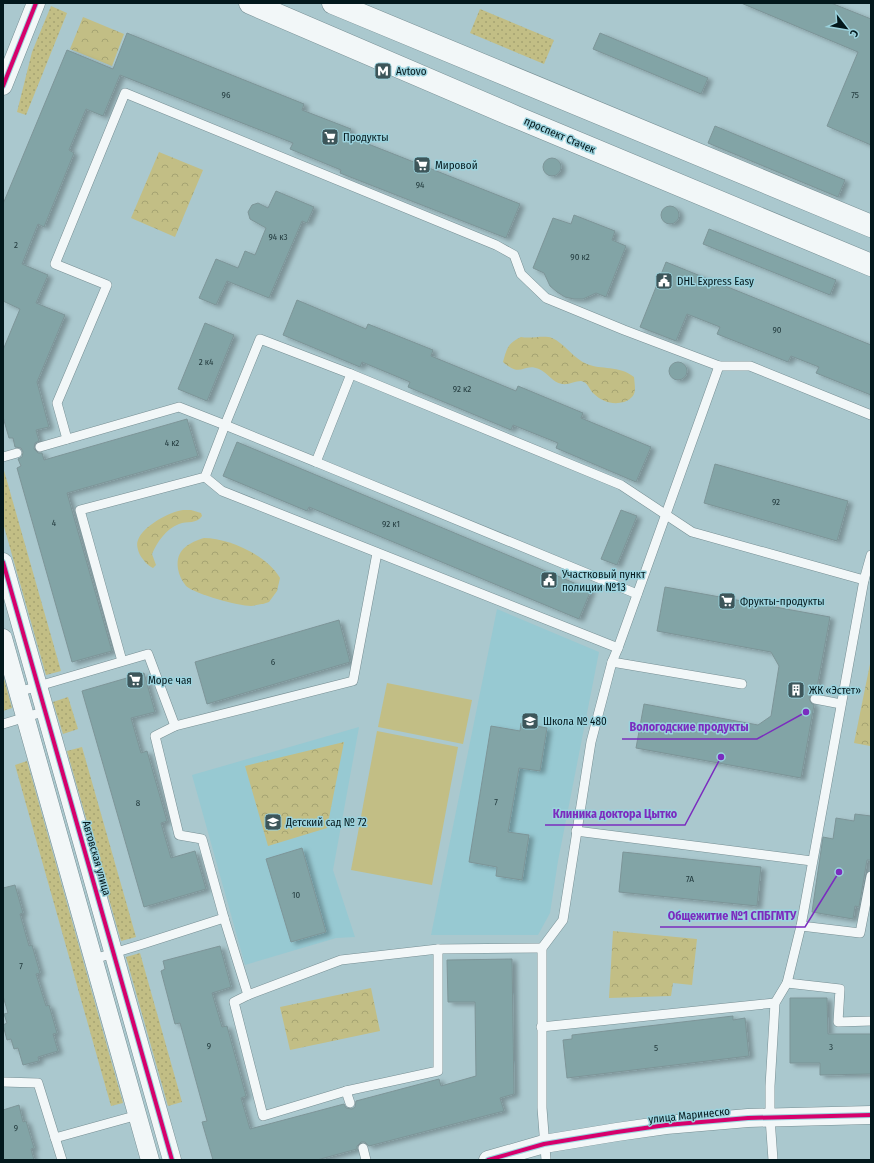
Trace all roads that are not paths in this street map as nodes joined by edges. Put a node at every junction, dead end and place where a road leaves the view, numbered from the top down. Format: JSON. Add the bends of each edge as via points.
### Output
{"nodes":[{"id":1,"x":36,"y":3,"type":"edge"},
{"id":2,"x":250,"y":3,"type":"edge"},
{"id":3,"x":333,"y":3,"type":"edge"},
{"id":4,"x":3,"y":86,"type":"edge"},
{"id":5,"x":871,"y":226,"type":"edge"},
{"id":6,"x":871,"y":265,"type":"edge"},
{"id":7,"x":719,"y":366,"type":"junction"},
{"id":8,"x":351,"y":374,"type":"junction"},
{"id":9,"x":871,"y":414,"type":"edge"},
{"id":10,"x":225,"y":425,"type":"junction"},
{"id":11,"x":67,"y":439,"type":"junction"},
{"id":12,"x":40,"y":447,"type":"dead end"},
{"id":13,"x":17,"y":453,"type":"dead end"},
{"id":14,"x":3,"y":457,"type":"edge"},
{"id":15,"x":316,"y":462,"type":"junction"},
{"id":16,"x":205,"y":477,"type":"junction"},
{"id":17,"x":666,"y":514,"type":"junction"},
{"id":18,"x":377,"y":553,"type":"junction"},
{"id":19,"x":871,"y":555,"type":"edge"},
{"id":20,"x":3,"y":562,"type":"edge"},
{"id":21,"x":864,"y":580,"type":"junction"},
{"id":22,"x":637,"y":594,"type":"junction"},
{"id":23,"x":3,"y":638,"type":"edge"},
{"id":24,"x":618,"y":648,"type":"junction"},
{"id":25,"x":122,"y":661,"type":"junction"},
{"id":26,"x":612,"y":662,"type":"junction"},
{"id":27,"x":742,"y":684,"type":"dead end"},
{"id":28,"x":39,"y":686,"type":"junction"},
{"id":29,"x":18,"y":692,"type":"junction"},
{"id":30,"x":815,"y":699,"type":"dead end"},
{"id":31,"x":841,"y":704,"type":"junction"},
{"id":32,"x":46,"y":712,"type":"junction"},
{"id":33,"x":25,"y":717,"type":"junction"},
{"id":34,"x":3,"y":724,"type":"edge"},
{"id":35,"x":175,"y":726,"type":"junction"},
{"id":36,"x":576,"y":831,"type":"junction"},
{"id":37,"x":812,"y":861,"type":"junction"},
{"id":38,"x":871,"y":876,"type":"edge"},
{"id":39,"x":224,"y":918,"type":"junction"},
{"id":40,"x":801,"y":926,"type":"junction"},
{"id":41,"x":542,"y":948,"type":"junction"},
{"id":42,"x":438,"y":949,"type":"junction"},
{"id":43,"x":114,"y":953,"type":"junction"},
{"id":44,"x":94,"y":959,"type":"junction"},
{"id":45,"x":787,"y":982,"type":"junction"},
{"id":46,"x":248,"y":995,"type":"junction"},
{"id":47,"x":775,"y":1003,"type":"junction"},
{"id":48,"x":871,"y":1021,"type":"edge"},
{"id":49,"x":542,"y":1028,"type":"junction"},
{"id":50,"x":3,"y":1082,"type":"edge"},
{"id":51,"x":346,"y":1091,"type":"junction"},
{"id":52,"x":350,"y":1103,"type":"dead end"},
{"id":53,"x":871,"y":1115,"type":"edge"},
{"id":54,"x":138,"y":1116,"type":"junction"},
{"id":55,"x":770,"y":1118,"type":"junction"},
{"id":56,"x":55,"y":1138,"type":"junction"},
{"id":57,"x":363,"y":1148,"type":"dead end"},
{"id":58,"x":545,"y":1152,"type":"edge"},
{"id":59,"x":62,"y":1160,"type":"edge"},
{"id":60,"x":150,"y":1160,"type":"edge"},
{"id":61,"x":172,"y":1160,"type":"edge"},
{"id":62,"x":366,"y":1160,"type":"edge"},
{"id":63,"x":488,"y":1160,"type":"edge"},
{"id":64,"x":773,"y":1160,"type":"edge"}],
"edges":[{"from":1,"to":4,"type":"street"},
{"from":2,"to":6,"type":"main road","name":"проспект Стачек"},
{"from":3,"to":5,"type":"main road"},
{"from":7,"to":9,"type":"lane","via":[[750,366]]},
{"from":7,"to":11,"type":"lane","via":[[546,298],[521,274],[514,255],[496,245],[125,93],[55,264],[107,284],[57,403]]},
{"from":7,"to":17,"type":"lane"},
{"from":8,"to":10,"type":"lane","via":[[260,339]]},
{"from":8,"to":15,"type":"lane"},
{"from":8,"to":17,"type":"lane","via":[[622,485]]},
{"from":10,"to":11,"type":"lane","via":[[179,407]]},
{"from":10,"to":15,"type":"lane"},
{"from":10,"to":16,"type":"lane"},
{"from":11,"to":12,"type":"lane"},
{"from":13,"to":14,"type":"lane"},
{"from":15,"to":22,"type":"lane"},
{"from":16,"to":18,"type":"lane","via":[[222,491]]},
{"from":16,"to":25,"type":"lane","via":[[80,510]]},
{"from":17,"to":21,"type":"lane","via":[[692,532]]},
{"from":17,"to":22,"type":"lane"},
{"from":18,"to":24,"type":"lane"},
{"from":18,"to":35,"type":"lane","via":[[353,680]]},
{"from":19,"to":21,"type":"lane"},
{"from":20,"to":28,"type":"street","name":"Автовская улица"},
{"from":21,"to":31,"type":"lane"},
{"from":22,"to":24,"type":"lane"},
{"from":23,"to":29,"type":"street"},
{"from":24,"to":26,"type":"lane"},
{"from":25,"to":28,"type":"lane"},
{"from":25,"to":35,"type":"lane","via":[[148,654]]},
{"from":26,"to":27,"type":"lane"},
{"from":26,"to":36,"type":"lane","via":[[591,742]]},
{"from":28,"to":29,"type":"lane"},
{"from":28,"to":32,"type":"street","name":"Автовская улица"},
{"from":29,"to":33,"type":"street"},
{"from":30,"to":31,"type":"lane"},
{"from":31,"to":37,"type":"lane"},
{"from":32,"to":33,"type":"lane"},
{"from":32,"to":43,"type":"street","name":"Автовская улица"},
{"from":33,"to":34,"type":"lane"},
{"from":33,"to":44,"type":"street"},
{"from":35,"to":39,"type":"lane","via":[[155,736],[179,835],[202,839]]},
{"from":36,"to":37,"type":"lane"},
{"from":36,"to":41,"type":"lane","via":[[563,920]]},
{"from":37,"to":40,"type":"lane"},
{"from":38,"to":40,"type":"lane","via":[[860,933]]},
{"from":39,"to":43,"type":"lane"},
{"from":39,"to":46,"type":"lane"},
{"from":40,"to":45,"type":"lane"},
{"from":41,"to":42,"type":"lane"},
{"from":41,"to":49,"type":"lane"},
{"from":42,"to":46,"type":"lane","via":[[341,960]]},
{"from":42,"to":51,"type":"lane","via":[[438,1071]]},
{"from":43,"to":44,"type":"lane"},
{"from":43,"to":61,"type":"street","name":"Автовская улица"},
{"from":44,"to":54,"type":"street"},
{"from":45,"to":47,"type":"lane"},
{"from":45,"to":48,"type":"lane","via":[[840,989],[838,1022]]},
{"from":46,"to":51,"type":"lane","via":[[234,1002],[263,1116]]},
{"from":47,"to":49,"type":"lane"},
{"from":47,"to":55,"type":"lane"},
{"from":49,"to":58,"type":"lane"},
{"from":50,"to":56,"type":"lane","via":[[38,1083]]},
{"from":51,"to":52,"type":"lane"},
{"from":53,"to":55,"type":"street","name":"улица Маринеско"},
{"from":54,"to":56,"type":"lane"},
{"from":54,"to":60,"type":"street"},
{"from":55,"to":58,"type":"street","name":"улица Маринеско","via":[[666,1125],[617,1132]]},
{"from":55,"to":64,"type":"lane"},
{"from":56,"to":59,"type":"lane"},
{"from":57,"to":62,"type":"lane"},
{"from":58,"to":63,"type":"street","name":"улица Маринеско"}]}
